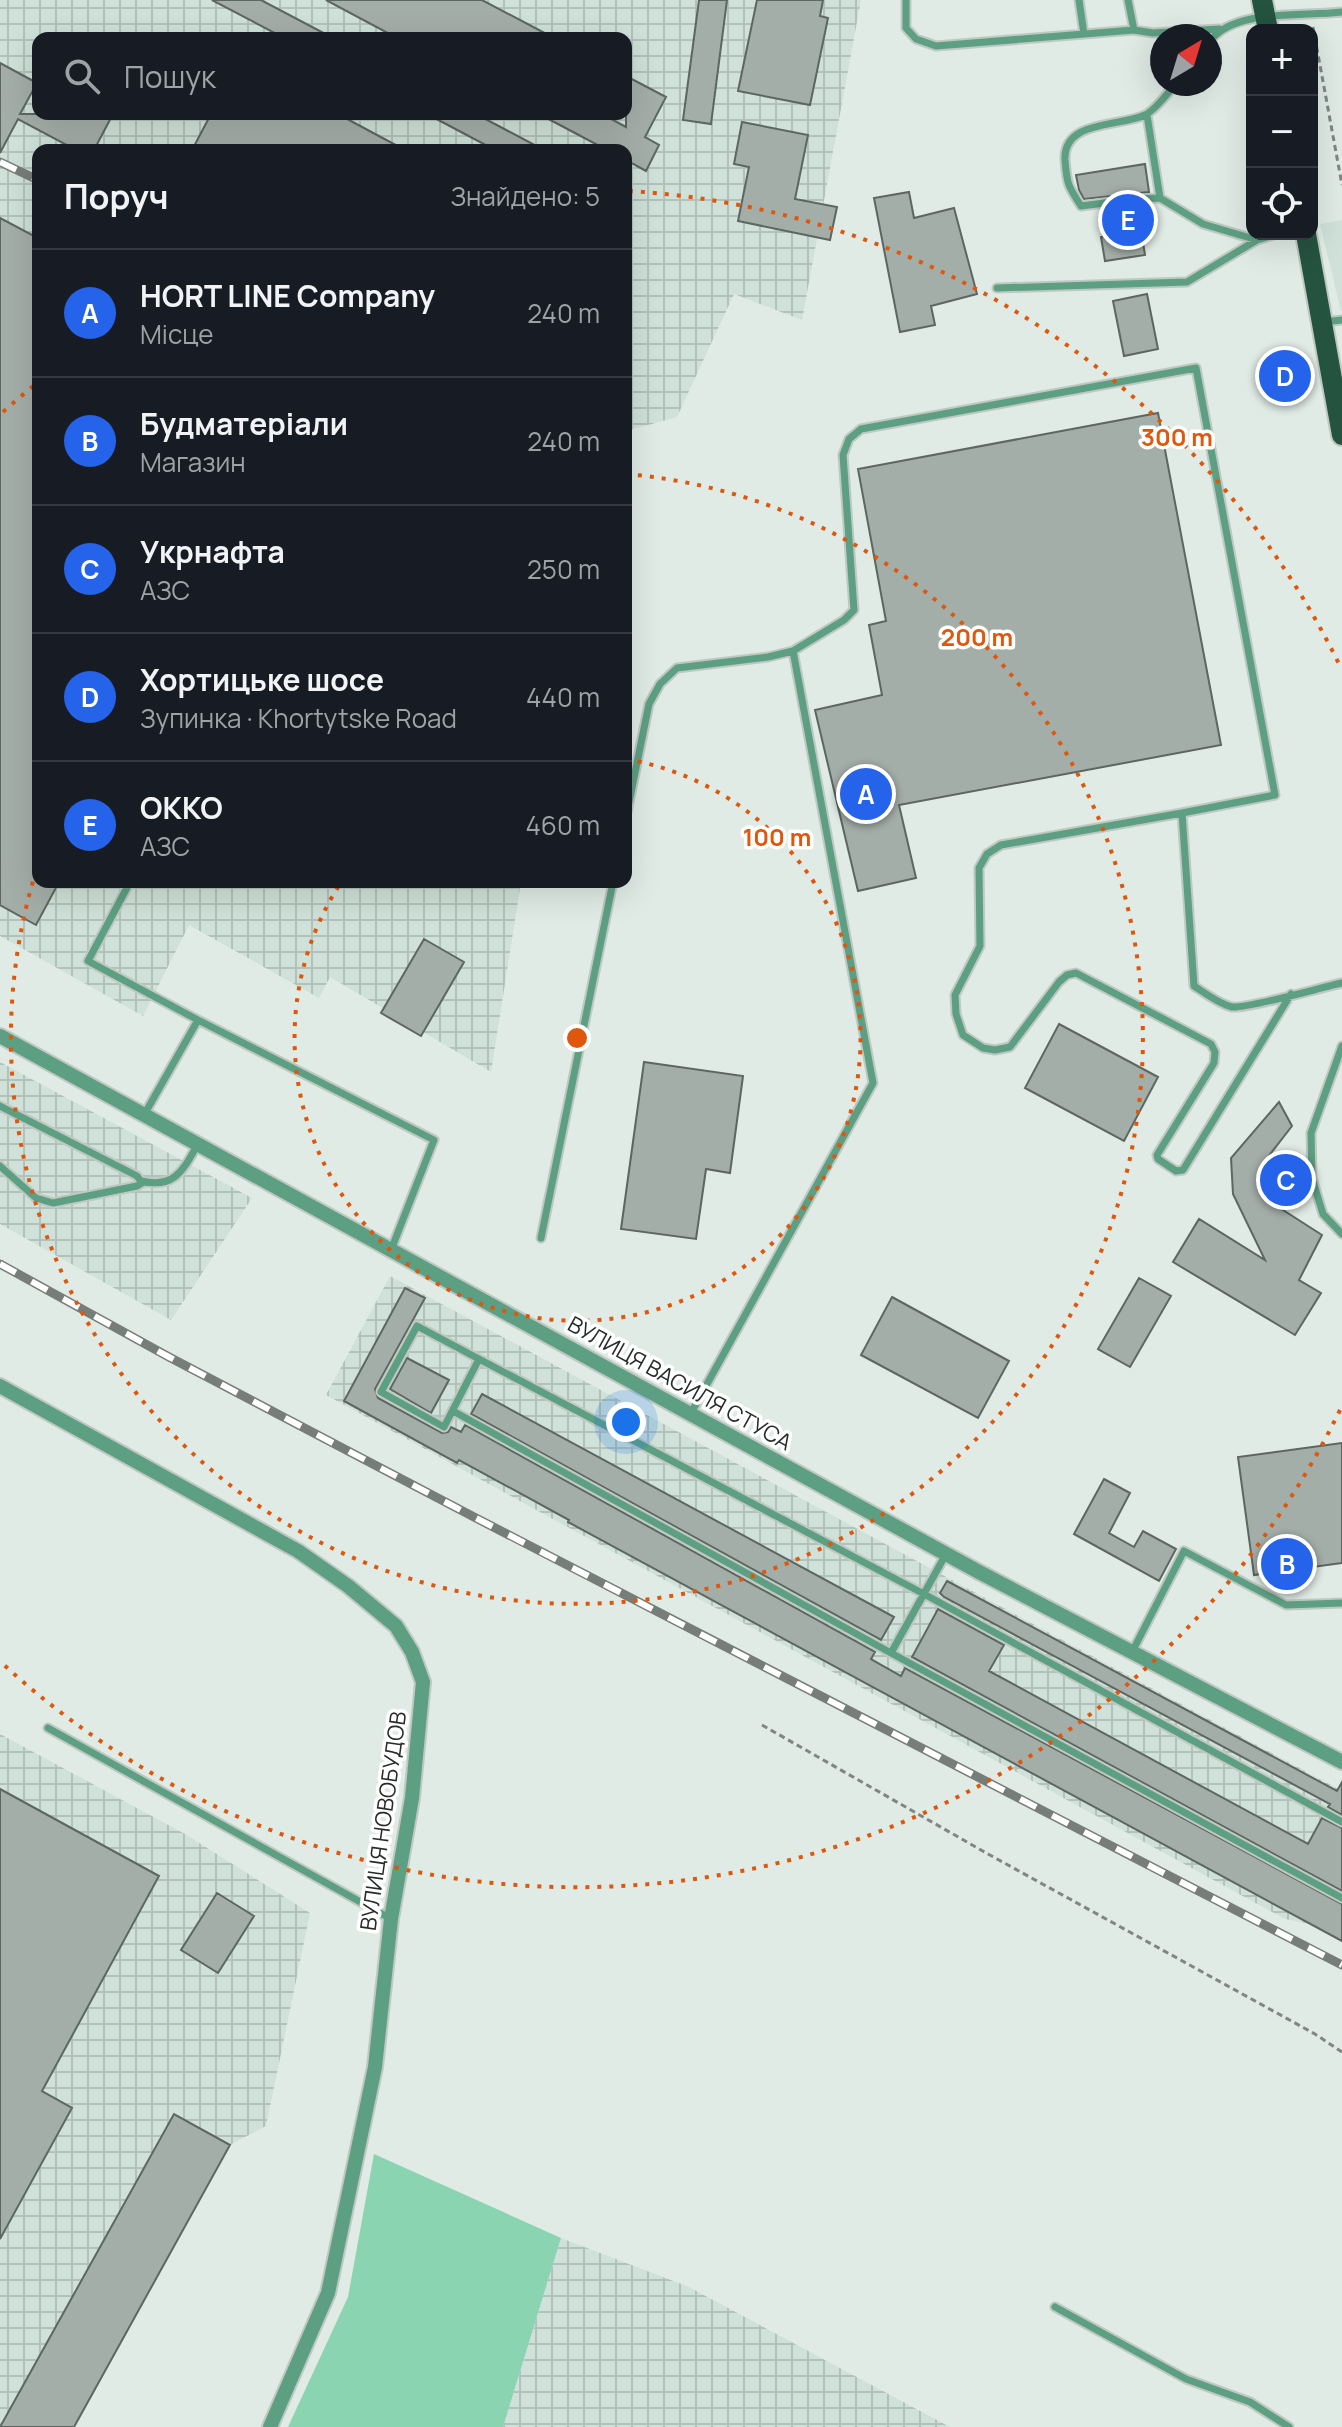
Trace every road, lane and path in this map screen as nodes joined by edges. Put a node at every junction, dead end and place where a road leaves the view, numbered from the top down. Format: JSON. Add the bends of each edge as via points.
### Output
{"nodes":[{"id":1,"x":906,"y":0,"type":"edge"},
{"id":2,"x":1079,"y":0,"type":"edge"},
{"id":3,"x":1128,"y":0,"type":"edge"},
{"id":4,"x":1342,"y":12,"type":"edge"},
{"id":5,"x":1265,"y":15,"type":"edge"},
{"id":6,"x":1311,"y":16,"type":"junction"},
{"id":7,"x":1222,"y":28,"type":"edge"},
{"id":8,"x":1134,"y":30,"type":"junction"},
{"id":9,"x":1150,"y":33,"type":"edge"},
{"id":10,"x":1084,"y":34,"type":"junction"},
{"id":11,"x":1165,"y":96,"type":"edge"},
{"id":12,"x":1147,"y":115,"type":"junction"},
{"id":13,"x":1342,"y":185,"type":"edge"},
{"id":14,"x":1160,"y":198,"type":"junction"},
{"id":15,"x":1246,"y":237,"type":"edge"},
{"id":16,"x":1257,"y":240,"type":"edge"},
{"id":17,"x":1307,"y":240,"type":"edge"},
{"id":18,"x":997,"y":288,"type":"dead end"},
{"id":19,"x":1342,"y":320,"type":"edge"},
{"id":20,"x":1321,"y":322,"type":"junction"},
{"id":21,"x":1342,"y":435,"type":"edge"},
{"id":22,"x":793,"y":651,"type":"junction"},
{"id":23,"x":632,"y":788,"type":"edge"},
{"id":24,"x":1182,"y":813,"type":"junction"},
{"id":25,"x":127,"y":888,"type":"edge"},
{"id":26,"x":612,"y":888,"type":"edge"},
{"id":27,"x":1342,"y":983,"type":"edge"},
{"id":28,"x":1291,"y":994,"type":"junction"},
{"id":29,"x":198,"y":1020,"type":"junction"},
{"id":30,"x":0,"y":1036,"type":"edge"},
{"id":31,"x":1342,"y":1046,"type":"edge"},
{"id":32,"x":0,"y":1106,"type":"edge"},
{"id":33,"x":144,"y":1115,"type":"junction"},
{"id":34,"x":198,"y":1144,"type":"junction"},
{"id":35,"x":0,"y":1166,"type":"edge"},
{"id":36,"x":141,"y":1181,"type":"junction"},
{"id":37,"x":1342,"y":1234,"type":"edge"},
{"id":38,"x":541,"y":1238,"type":"dead end"},
{"id":39,"x":391,"y":1250,"type":"junction"},
{"id":40,"x":479,"y":1359,"type":"junction"},
{"id":41,"x":0,"y":1386,"type":"edge"},
{"id":42,"x":453,"y":1411,"type":"junction"},
{"id":43,"x":691,"y":1413,"type":"junction"},
{"id":44,"x":946,"y":1554,"type":"junction"},
{"id":45,"x":924,"y":1594,"type":"junction"},
{"id":46,"x":1342,"y":1603,"type":"edge"},
{"id":47,"x":1132,"y":1652,"type":"junction"},
{"id":48,"x":891,"y":1653,"type":"junction"},
{"id":49,"x":762,"y":1725,"type":"dead end"},
{"id":50,"x":48,"y":1728,"type":"dead end"},
{"id":51,"x":1342,"y":1762,"type":"edge"},
{"id":52,"x":1342,"y":1822,"type":"edge"},
{"id":53,"x":1342,"y":1898,"type":"edge"},
{"id":54,"x":391,"y":1919,"type":"junction"},
{"id":55,"x":1342,"y":2052,"type":"edge"},
{"id":56,"x":1055,"y":2307,"type":"dead end"},
{"id":57,"x":270,"y":2427,"type":"edge"},
{"id":58,"x":1289,"y":2427,"type":"edge"}],
"edges":[{"from":1,"to":10,"type":"lane","via":[[906,28],[916,39],[936,46]]},
{"from":2,"to":10,"type":"lane"},
{"from":3,"to":8,"type":"lane"},
{"from":4,"to":6,"type":"lane"},
{"from":5,"to":6,"type":"lane"},
{"from":5,"to":7,"type":"lane"},
{"from":6,"to":13,"type":"path"},
{"from":8,"to":9,"type":"lane"},
{"from":8,"to":10,"type":"lane"},
{"from":11,"to":12,"type":"lane"},
{"from":12,"to":14,"type":"lane"},
{"from":12,"to":14,"type":"lane","via":[[1076,134],[1065,155],[1068,190],[1081,206]]},
{"from":14,"to":15,"type":"lane","via":[[1203,224]]},
{"from":16,"to":18,"type":"lane","via":[[1187,282]]},
{"from":17,"to":20,"type":"main road"},
{"from":19,"to":20,"type":"lane"},
{"from":20,"to":21,"type":"main road"},
{"from":22,"to":23,"type":"lane","via":[[677,668],[649,704]]},
{"from":22,"to":24,"type":"lane","via":[[854,610],[843,455],[861,429],[1196,368],[1275,795]]},
{"from":22,"to":43,"type":"lane","via":[[873,1083]]},
{"from":24,"to":28,"type":"lane","via":[[1194,986],[1234,1007]]},
{"from":24,"to":28,"type":"lane","via":[[1001,845],[987,854],[979,868],[980,946],[955,995],[963,1035],[983,1048],[1010,1047],[1059,982],[1076,973],[1211,1044],[1214,1063],[1157,1155],[1179,1172]]},
{"from":25,"to":29,"type":"lane","via":[[88,961]]},
{"from":26,"to":38,"type":"lane"},
{"from":27,"to":28,"type":"lane"},
{"from":29,"to":33,"type":"lane"},
{"from":29,"to":39,"type":"lane","via":[[434,1140]]},
{"from":30,"to":33,"type":"street","name":"ВУЛИЦЯ ВАСИЛЯ СТУСА"},
{"from":31,"to":37,"type":"lane","via":[[1311,1133],[1315,1190],[1323,1214]]},
{"from":32,"to":36,"type":"lane"},
{"from":33,"to":34,"type":"street","name":"ВУЛИЦЯ ВАСИЛЯ СТУСА"},
{"from":34,"to":36,"type":"lane","via":[[174,1178],[153,1184]]},
{"from":34,"to":39,"type":"street","name":"ВУЛИЦЯ ВАСИЛЯ СТУСА"},
{"from":35,"to":36,"type":"lane","via":[[36,1198],[53,1203]]},
{"from":39,"to":43,"type":"street","name":"ВУЛИЦЯ ВАСИЛЯ СТУСА"},
{"from":40,"to":42,"type":"lane"},
{"from":40,"to":42,"type":"lane","via":[[417,1326],[381,1392],[444,1427]]},
{"from":40,"to":45,"type":"lane"},
{"from":41,"to":54,"type":"street","name":"ВУЛИЦЯ НОВОБУДОВ","via":[[298,1551],[396,1626],[423,1682],[412,1798]]},
{"from":42,"to":48,"type":"lane"},
{"from":43,"to":44,"type":"street","name":"ВУЛИЦЯ ВАСИЛЯ СТУСА"},
{"from":44,"to":45,"type":"lane"},
{"from":44,"to":47,"type":"street","name":"ВУЛИЦЯ ВАСИЛЯ СТУСА"},
{"from":45,"to":48,"type":"lane"},
{"from":45,"to":52,"type":"lane"},
{"from":46,"to":47,"type":"lane","via":[[1286,1605],[1184,1551]]},
{"from":47,"to":51,"type":"street","name":"ВУЛИЦЯ ВАСИЛЯ СТУСА"},
{"from":48,"to":53,"type":"lane"},
{"from":49,"to":55,"type":"path"},
{"from":50,"to":54,"type":"lane"},
{"from":54,"to":57,"type":"street","name":"ВУЛИЦЯ НОВОБУДОВ","via":[[375,2067],[328,2293]]},
{"from":56,"to":58,"type":"lane","via":[[1186,2379],[1250,2402]]}]}
